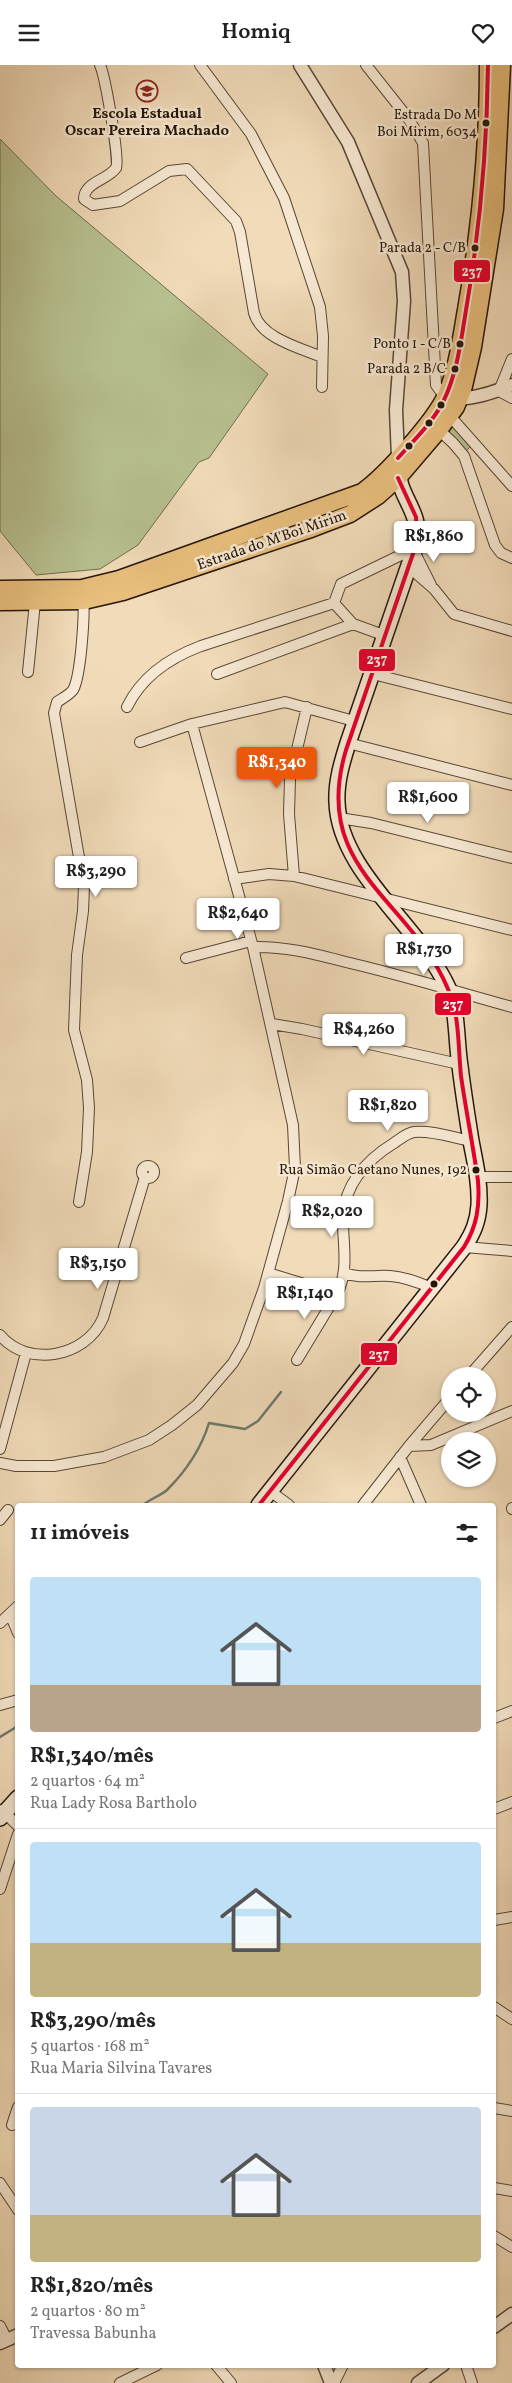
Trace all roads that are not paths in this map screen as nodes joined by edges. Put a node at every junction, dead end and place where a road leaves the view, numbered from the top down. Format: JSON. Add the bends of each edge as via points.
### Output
{"nodes":[{"id":1,"x":100,"y":65,"type":"edge"},
{"id":2,"x":200,"y":65,"type":"edge"},
{"id":3,"x":300,"y":65,"type":"edge"},
{"id":4,"x":366,"y":65,"type":"edge"},
{"id":5,"x":488,"y":65,"type":"edge"},
{"id":6,"x":502,"y":65,"type":"edge"},
{"id":7,"x":322,"y":357,"type":"junction"},
{"id":8,"x":512,"y":359,"type":"edge"},
{"id":9,"x":512,"y":385,"type":"edge"},
{"id":10,"x":322,"y":387,"type":"dead end"},
{"id":11,"x":499,"y":391,"type":"junction"},
{"id":12,"x":453,"y":398,"type":"junction"},
{"id":13,"x":512,"y":398,"type":"edge"},
{"id":14,"x":450,"y":416,"type":"junction"},
{"id":15,"x":439,"y":431,"type":"junction"},
{"id":16,"x":476,"y":445,"type":"junction"},
{"id":17,"x":464,"y":456,"type":"junction"},
{"id":18,"x":398,"y":458,"type":"junction"},
{"id":19,"x":398,"y":478,"type":"junction"},
{"id":20,"x":512,"y":486,"type":"edge"},
{"id":21,"x":415,"y":553,"type":"junction"},
{"id":22,"x":512,"y":558,"type":"edge"},
{"id":23,"x":410,"y":568,"type":"junction"},
{"id":24,"x":431,"y":585,"type":"junction"},
{"id":25,"x":0,"y":589,"type":"edge"},
{"id":26,"x":83,"y":594,"type":"junction"},
{"id":27,"x":0,"y":602,"type":"edge"},
{"id":28,"x":35,"y":602,"type":"junction"},
{"id":29,"x":334,"y":603,"type":"junction"},
{"id":30,"x":353,"y":624,"type":"junction"},
{"id":31,"x":512,"y":631,"type":"edge"},
{"id":32,"x":386,"y":636,"type":"junction"},
{"id":33,"x":28,"y":672,"type":"dead end"},
{"id":34,"x":217,"y":674,"type":"dead end"},
{"id":35,"x":373,"y":674,"type":"junction"},
{"id":36,"x":126,"y":707,"type":"dead end"},
{"id":37,"x":307,"y":707,"type":"junction"},
{"id":38,"x":512,"y":709,"type":"edge"},
{"id":39,"x":354,"y":721,"type":"junction"},
{"id":40,"x":192,"y":724,"type":"junction"},
{"id":41,"x":140,"y":742,"type":"dead end"},
{"id":42,"x":348,"y":743,"type":"junction"},
{"id":43,"x":512,"y":785,"type":"edge"},
{"id":44,"x":339,"y":818,"type":"junction"},
{"id":45,"x":512,"y":858,"type":"edge"},
{"id":46,"x":294,"y":876,"type":"junction"},
{"id":47,"x":234,"y":879,"type":"junction"},
{"id":48,"x":384,"y":900,"type":"junction"},
{"id":49,"x":512,"y":930,"type":"edge"},
{"id":50,"x":252,"y":944,"type":"junction"},
{"id":51,"x":186,"y":958,"type":"dead end"},
{"id":52,"x":449,"y":989,"type":"junction"},
{"id":53,"x":512,"y":1007,"type":"edge"},
{"id":54,"x":272,"y":1024,"type":"junction"},
{"id":55,"x":460,"y":1064,"type":"junction"},
{"id":56,"x":471,"y":1141,"type":"junction"},
{"id":57,"x":144,"y":1177,"type":"dead end"},
{"id":58,"x":478,"y":1177,"type":"junction"},
{"id":59,"x":512,"y":1177,"type":"edge"},
{"id":60,"x":79,"y":1202,"type":"dead end"},
{"id":61,"x":464,"y":1247,"type":"junction"},
{"id":62,"x":512,"y":1251,"type":"edge"},
{"id":63,"x":268,"y":1273,"type":"junction"},
{"id":64,"x":344,"y":1273,"type":"junction"},
{"id":65,"x":432,"y":1288,"type":"junction"},
{"id":66,"x":337,"y":1294,"type":"junction"},
{"id":67,"x":512,"y":1327,"type":"edge"},
{"id":68,"x":0,"y":1335,"type":"edge"},
{"id":69,"x":26,"y":1353,"type":"junction"},
{"id":70,"x":297,"y":1360,"type":"dead end"},
{"id":71,"x":477,"y":1367,"type":"edge"},
{"id":72,"x":441,"y":1408,"type":"edge"},
{"id":73,"x":512,"y":1411,"type":"edge"},
{"id":74,"x":408,"y":1446,"type":"junction"},
{"id":75,"x":0,"y":1449,"type":"edge"},
{"id":76,"x":400,"y":1457,"type":"junction"},
{"id":77,"x":0,"y":1463,"type":"edge"},
{"id":78,"x":270,"y":1491,"type":"junction"},
{"id":79,"x":261,"y":1503,"type":"edge"},
{"id":80,"x":287,"y":1503,"type":"edge"},
{"id":81,"x":365,"y":1503,"type":"edge"},
{"id":82,"x":420,"y":1503,"type":"edge"},
{"id":83,"x":8,"y":1510,"type":"dead end"},
{"id":84,"x":0,"y":1520,"type":"edge"},
{"id":85,"x":15,"y":1609,"type":"edge"},
{"id":86,"x":10,"y":1614,"type":"junction"},
{"id":87,"x":0,"y":1623,"type":"edge"},
{"id":88,"x":15,"y":1626,"type":"edge"},
{"id":89,"x":15,"y":1701,"type":"edge"},
{"id":90,"x":0,"y":1705,"type":"edge"},
{"id":91,"x":512,"y":1711,"type":"edge"},
{"id":92,"x":496,"y":1717,"type":"edge"},
{"id":93,"x":15,"y":1801,"type":"edge"},
{"id":94,"x":512,"y":1803,"type":"edge"},
{"id":95,"x":496,"y":1808,"type":"edge"},
{"id":96,"x":1,"y":1813,"type":"edge"},
{"id":97,"x":15,"y":1824,"type":"edge"},
{"id":98,"x":15,"y":1843,"type":"edge"},
{"id":99,"x":0,"y":1889,"type":"edge"},
{"id":100,"x":512,"y":1917,"type":"edge"},
{"id":101,"x":496,"y":1919,"type":"edge"},
{"id":102,"x":496,"y":2008,"type":"edge"},
{"id":103,"x":512,"y":2019,"type":"edge"},
{"id":104,"x":496,"y":2108,"type":"edge"},
{"id":105,"x":512,"y":2111,"type":"edge"},
{"id":106,"x":15,"y":2116,"type":"edge"},
{"id":107,"x":12,"y":2125,"type":"dead end"},
{"id":108,"x":0,"y":2183,"type":"edge"},
{"id":109,"x":496,"y":2188,"type":"edge"},
{"id":110,"x":512,"y":2191,"type":"edge"},
{"id":111,"x":15,"y":2206,"type":"edge"},
{"id":112,"x":496,"y":2237,"type":"edge"},
{"id":113,"x":512,"y":2247,"type":"edge"},
{"id":114,"x":512,"y":2314,"type":"edge"},
{"id":115,"x":0,"y":2326,"type":"edge"},
{"id":116,"x":496,"y":2326,"type":"edge"},
{"id":117,"x":8,"y":2339,"type":"edge"},
{"id":118,"x":151,"y":2368,"type":"edge"},
{"id":119,"x":218,"y":2368,"type":"edge"},
{"id":120,"x":326,"y":2368,"type":"edge"},
{"id":121,"x":341,"y":2368,"type":"edge"},
{"id":122,"x":439,"y":2368,"type":"edge"},
{"id":123,"x":467,"y":2368,"type":"edge"},
{"id":124,"x":120,"y":2383,"type":"edge"},
{"id":125,"x":231,"y":2383,"type":"edge"},
{"id":126,"x":333,"y":2383,"type":"edge"},
{"id":127,"x":418,"y":2383,"type":"edge"},
{"id":128,"x":472,"y":2383,"type":"edge"}],
"edges":[{"from":1,"to":7,"type":"street","via":[[117,163],[114,170],[88,188],[84,199],[92,205],[120,201],[169,171],[187,169],[236,221],[259,325]]},
{"from":2,"to":7,"type":"street","via":[[251,134],[284,198],[320,307]]},
{"from":3,"to":18,"type":"street","via":[[348,141],[402,272],[404,301],[396,409]]},
{"from":4,"to":12,"type":"street","via":[[408,118],[423,143],[436,385]]},
{"from":5,"to":12,"type":"main road","name":"Estrada do M'Boi Mirim","via":[[487,144],[482,199]]},
{"from":6,"to":12,"type":"main road","name":"Estrada do M'Boi Mirim","via":[[495,209],[473,347]]},
{"from":7,"to":10,"type":"street"},
{"from":8,"to":11,"type":"street"},
{"from":9,"to":11,"type":"street"},
{"from":11,"to":12,"type":"street"},
{"from":11,"to":13,"type":"street"},
{"from":12,"to":14,"type":"main road","name":"Estrada do M'Boi Mirim"},
{"from":12,"to":18,"type":"main road","name":"Estrada do M'Boi Mirim"},
{"from":14,"to":15,"type":"main road","name":"Estrada do M'Boi Mirim"},
{"from":14,"to":16,"type":"street"},
{"from":15,"to":17,"type":"street"},
{"from":15,"to":19,"type":"main road","name":"Estrada do M'Boi Mirim"},
{"from":16,"to":17,"type":"street"},
{"from":16,"to":20,"type":"street"},
{"from":17,"to":22,"type":"street","via":[[495,545],[501,553]]},
{"from":18,"to":19,"type":"main road"},
{"from":18,"to":26,"type":"main road","name":"Estrada do M'Boi Mirim","via":[[362,492]]},
{"from":19,"to":21,"type":"main road","via":[[416,517]]},
{"from":19,"to":26,"type":"main road","name":"Estrada do M'Boi Mirim","via":[[366,505],[308,530],[123,592]]},
{"from":21,"to":23,"type":"main road"},
{"from":21,"to":24,"type":"street"},
{"from":21,"to":29,"type":"street","via":[[403,554],[343,583]]},
{"from":23,"to":24,"type":"street"},
{"from":23,"to":32,"type":"main road"},
{"from":24,"to":31,"type":"street","via":[[448,609],[458,616]]},
{"from":25,"to":26,"type":"main road","name":"Estrada do M'Boi Mirim"},
{"from":26,"to":28,"type":"main road","name":"Estrada do M'Boi Mirim"},
{"from":26,"to":60,"type":"street","via":[[84,627],[75,685],[57,702],[54,719],[84,886],[74,1030],[87,1080],[90,1107]]},
{"from":27,"to":28,"type":"main road","name":"Estrada do M'Boi Mirim"},
{"from":28,"to":33,"type":"street"},
{"from":29,"to":30,"type":"street"},
{"from":29,"to":36,"type":"street","via":[[180,654],[143,682]]},
{"from":30,"to":32,"type":"street"},
{"from":30,"to":34,"type":"street"},
{"from":32,"to":35,"type":"main road"},
{"from":35,"to":38,"type":"street"},
{"from":35,"to":39,"type":"main road"},
{"from":37,"to":39,"type":"street"},
{"from":37,"to":40,"type":"street","via":[[285,701]]},
{"from":37,"to":46,"type":"street","via":[[290,789]]},
{"from":39,"to":42,"type":"main road"},
{"from":40,"to":41,"type":"street"},
{"from":40,"to":47,"type":"street"},
{"from":42,"to":43,"type":"street"},
{"from":42,"to":44,"type":"main road","via":[[337,789]]},
{"from":44,"to":45,"type":"street"},
{"from":44,"to":48,"type":"main road","via":[[345,841]]},
{"from":46,"to":47,"type":"street","via":[[269,874]]},
{"from":46,"to":48,"type":"street"},
{"from":47,"to":50,"type":"street"},
{"from":48,"to":49,"type":"street"},
{"from":48,"to":52,"type":"main road","via":[[400,915]]},
{"from":50,"to":51,"type":"street"},
{"from":50,"to":52,"type":"street","via":[[303,952]]},
{"from":50,"to":54,"type":"street"},
{"from":52,"to":53,"type":"street"},
{"from":52,"to":55,"type":"main road"},
{"from":54,"to":55,"type":"street"},
{"from":54,"to":63,"type":"street","via":[[296,1154],[293,1182]]},
{"from":55,"to":56,"type":"main road"},
{"from":56,"to":58,"type":"main road"},
{"from":56,"to":64,"type":"street","via":[[415,1132],[364,1165],[347,1194],[343,1215]]},
{"from":57,"to":69,"type":"street","via":[[99,1326],[82,1344],[69,1350],[53,1354]]},
{"from":58,"to":59,"type":"street"},
{"from":58,"to":61,"type":"main road","via":[[478,1219]]},
{"from":61,"to":62,"type":"street"},
{"from":61,"to":65,"type":"main road"},
{"from":63,"to":66,"type":"street"},
{"from":63,"to":77,"type":"street","via":[[238,1355],[211,1391],[172,1425],[149,1440],[124,1450],[72,1464],[28,1467]]},
{"from":64,"to":65,"type":"street","via":[[358,1278],[393,1276]]},
{"from":64,"to":66,"type":"street"},
{"from":65,"to":78,"type":"main road"},
{"from":66,"to":70,"type":"street"},
{"from":67,"to":71,"type":"street"},
{"from":68,"to":69,"type":"street","via":[[11,1346]]},
{"from":69,"to":75,"type":"street"},
{"from":72,"to":74,"type":"street"},
{"from":73,"to":74,"type":"street","via":[[431,1445]]},
{"from":74,"to":76,"type":"street"},
{"from":76,"to":81,"type":"street"},
{"from":76,"to":82,"type":"street"},
{"from":78,"to":79,"type":"main road"},
{"from":78,"to":80,"type":"street"},
{"from":83,"to":84,"type":"street"},
{"from":85,"to":86,"type":"street"},
{"from":86,"to":87,"type":"street"},
{"from":86,"to":88,"type":"street"},
{"from":89,"to":90,"type":"street"},
{"from":91,"to":92,"type":"street"},
{"from":93,"to":96,"type":"main road"},
{"from":94,"to":95,"type":"street"},
{"from":96,"to":97,"type":"street"},
{"from":98,"to":99,"type":"street"},
{"from":100,"to":101,"type":"street"},
{"from":102,"to":103,"type":"street"},
{"from":104,"to":105,"type":"street"},
{"from":106,"to":107,"type":"street"},
{"from":108,"to":111,"type":"street"},
{"from":109,"to":110,"type":"street"},
{"from":112,"to":113,"type":"street"},
{"from":114,"to":116,"type":"street"},
{"from":115,"to":117,"type":"street"},
{"from":118,"to":124,"type":"street"},
{"from":119,"to":125,"type":"street"},
{"from":120,"to":126,"type":"street"},
{"from":121,"to":126,"type":"street"},
{"from":122,"to":127,"type":"street"},
{"from":123,"to":128,"type":"street"}]}
